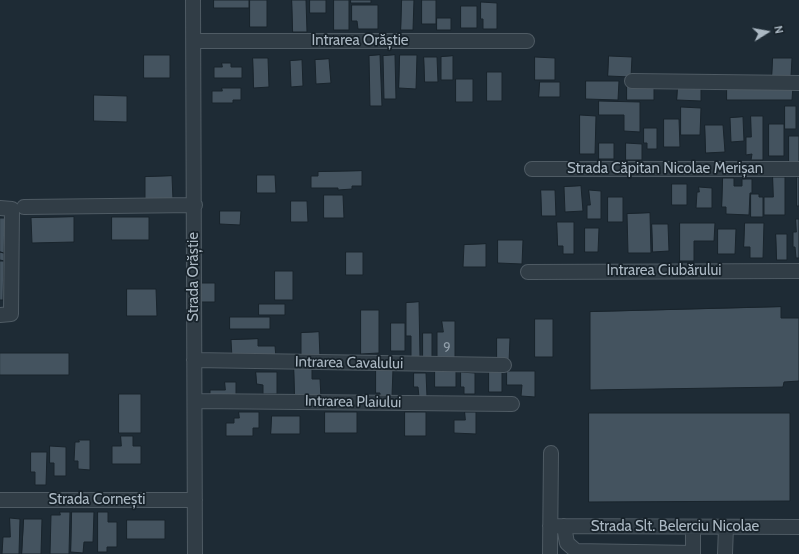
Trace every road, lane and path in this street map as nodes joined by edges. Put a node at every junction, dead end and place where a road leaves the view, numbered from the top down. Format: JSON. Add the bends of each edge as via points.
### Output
{"nodes":[{"id":1,"x":193,"y":0,"type":"edge"},
{"id":2,"x":194,"y":41,"type":"junction"},
{"id":3,"x":527,"y":41,"type":"dead end"},
{"id":4,"x":632,"y":81,"type":"dead end"},
{"id":5,"x":799,"y":83,"type":"edge"},
{"id":6,"x":532,"y":169,"type":"dead end"},
{"id":7,"x":799,"y":169,"type":"edge"},
{"id":8,"x":194,"y":205,"type":"junction"},
{"id":9,"x":24,"y":207,"type":"dead end"},
{"id":10,"x":0,"y":208,"type":"edge"},
{"id":11,"x":799,"y":271,"type":"edge"},
{"id":12,"x":528,"y":272,"type":"dead end"},
{"id":13,"x":0,"y":315,"type":"edge"},
{"id":14,"x":194,"y":360,"type":"junction"},
{"id":15,"x":504,"y":365,"type":"dead end"},
{"id":16,"x":194,"y":401,"type":"junction"},
{"id":17,"x":512,"y":404,"type":"dead end"},
{"id":18,"x":551,"y":454,"type":"dead end"},
{"id":19,"x":0,"y":500,"type":"edge"},
{"id":20,"x":195,"y":500,"type":"junction"},
{"id":21,"x":550,"y":526,"type":"junction"},
{"id":22,"x":564,"y":526,"type":"junction"},
{"id":23,"x":693,"y":527,"type":"junction"},
{"id":24,"x":726,"y":527,"type":"junction"},
{"id":25,"x":799,"y":527,"type":"edge"},
{"id":26,"x":576,"y":553,"type":"edge"},
{"id":27,"x":195,"y":554,"type":"edge"},
{"id":28,"x":550,"y":554,"type":"edge"},
{"id":29,"x":692,"y":554,"type":"edge"},
{"id":30,"x":725,"y":554,"type":"edge"}],
"edges":[{"from":1,"to":2,"type":"street","name":"Strada Orăștie"},
{"from":2,"to":3,"type":"street","name":"Intrarea Orăștie"},
{"from":2,"to":8,"type":"street","name":"Strada Orăștie"},
{"from":4,"to":5,"type":"street"},
{"from":6,"to":7,"type":"street","name":"Strada Căpitan Nicolae Merișan"},
{"from":8,"to":9,"type":"street"},
{"from":8,"to":14,"type":"street","name":"Strada Orăștie"},
{"from":10,"to":13,"type":"street","via":[[12,208],[11,314]]},
{"from":11,"to":12,"type":"street","name":"Intrarea Ciubărului"},
{"from":14,"to":15,"type":"street","name":"Intrarea Cavalului"},
{"from":14,"to":16,"type":"street","name":"Strada Orăștie"},
{"from":16,"to":17,"type":"street","name":"Intrarea Plaiului"},
{"from":16,"to":20,"type":"street","name":"Strada Orăștie"},
{"from":18,"to":21,"type":"street"},
{"from":19,"to":20,"type":"street","name":"Strada Cornești"},
{"from":20,"to":27,"type":"street","name":"Strada Orăștie"},
{"from":21,"to":22,"type":"street","name":"Strada Slt. Belerciu Nicolae"},
{"from":21,"to":28,"type":"street"},
{"from":22,"to":23,"type":"street","name":"Strada Slt. Belerciu Nicolae"},
{"from":22,"to":26,"type":"street","via":[[567,543]]},
{"from":23,"to":24,"type":"street","name":"Strada Slt. Belerciu Nicolae"},
{"from":23,"to":29,"type":"street"},
{"from":24,"to":25,"type":"street","name":"Strada Slt. Belerciu Nicolae"},
{"from":24,"to":30,"type":"street"},
{"from":26,"to":29,"type":"street"}]}
